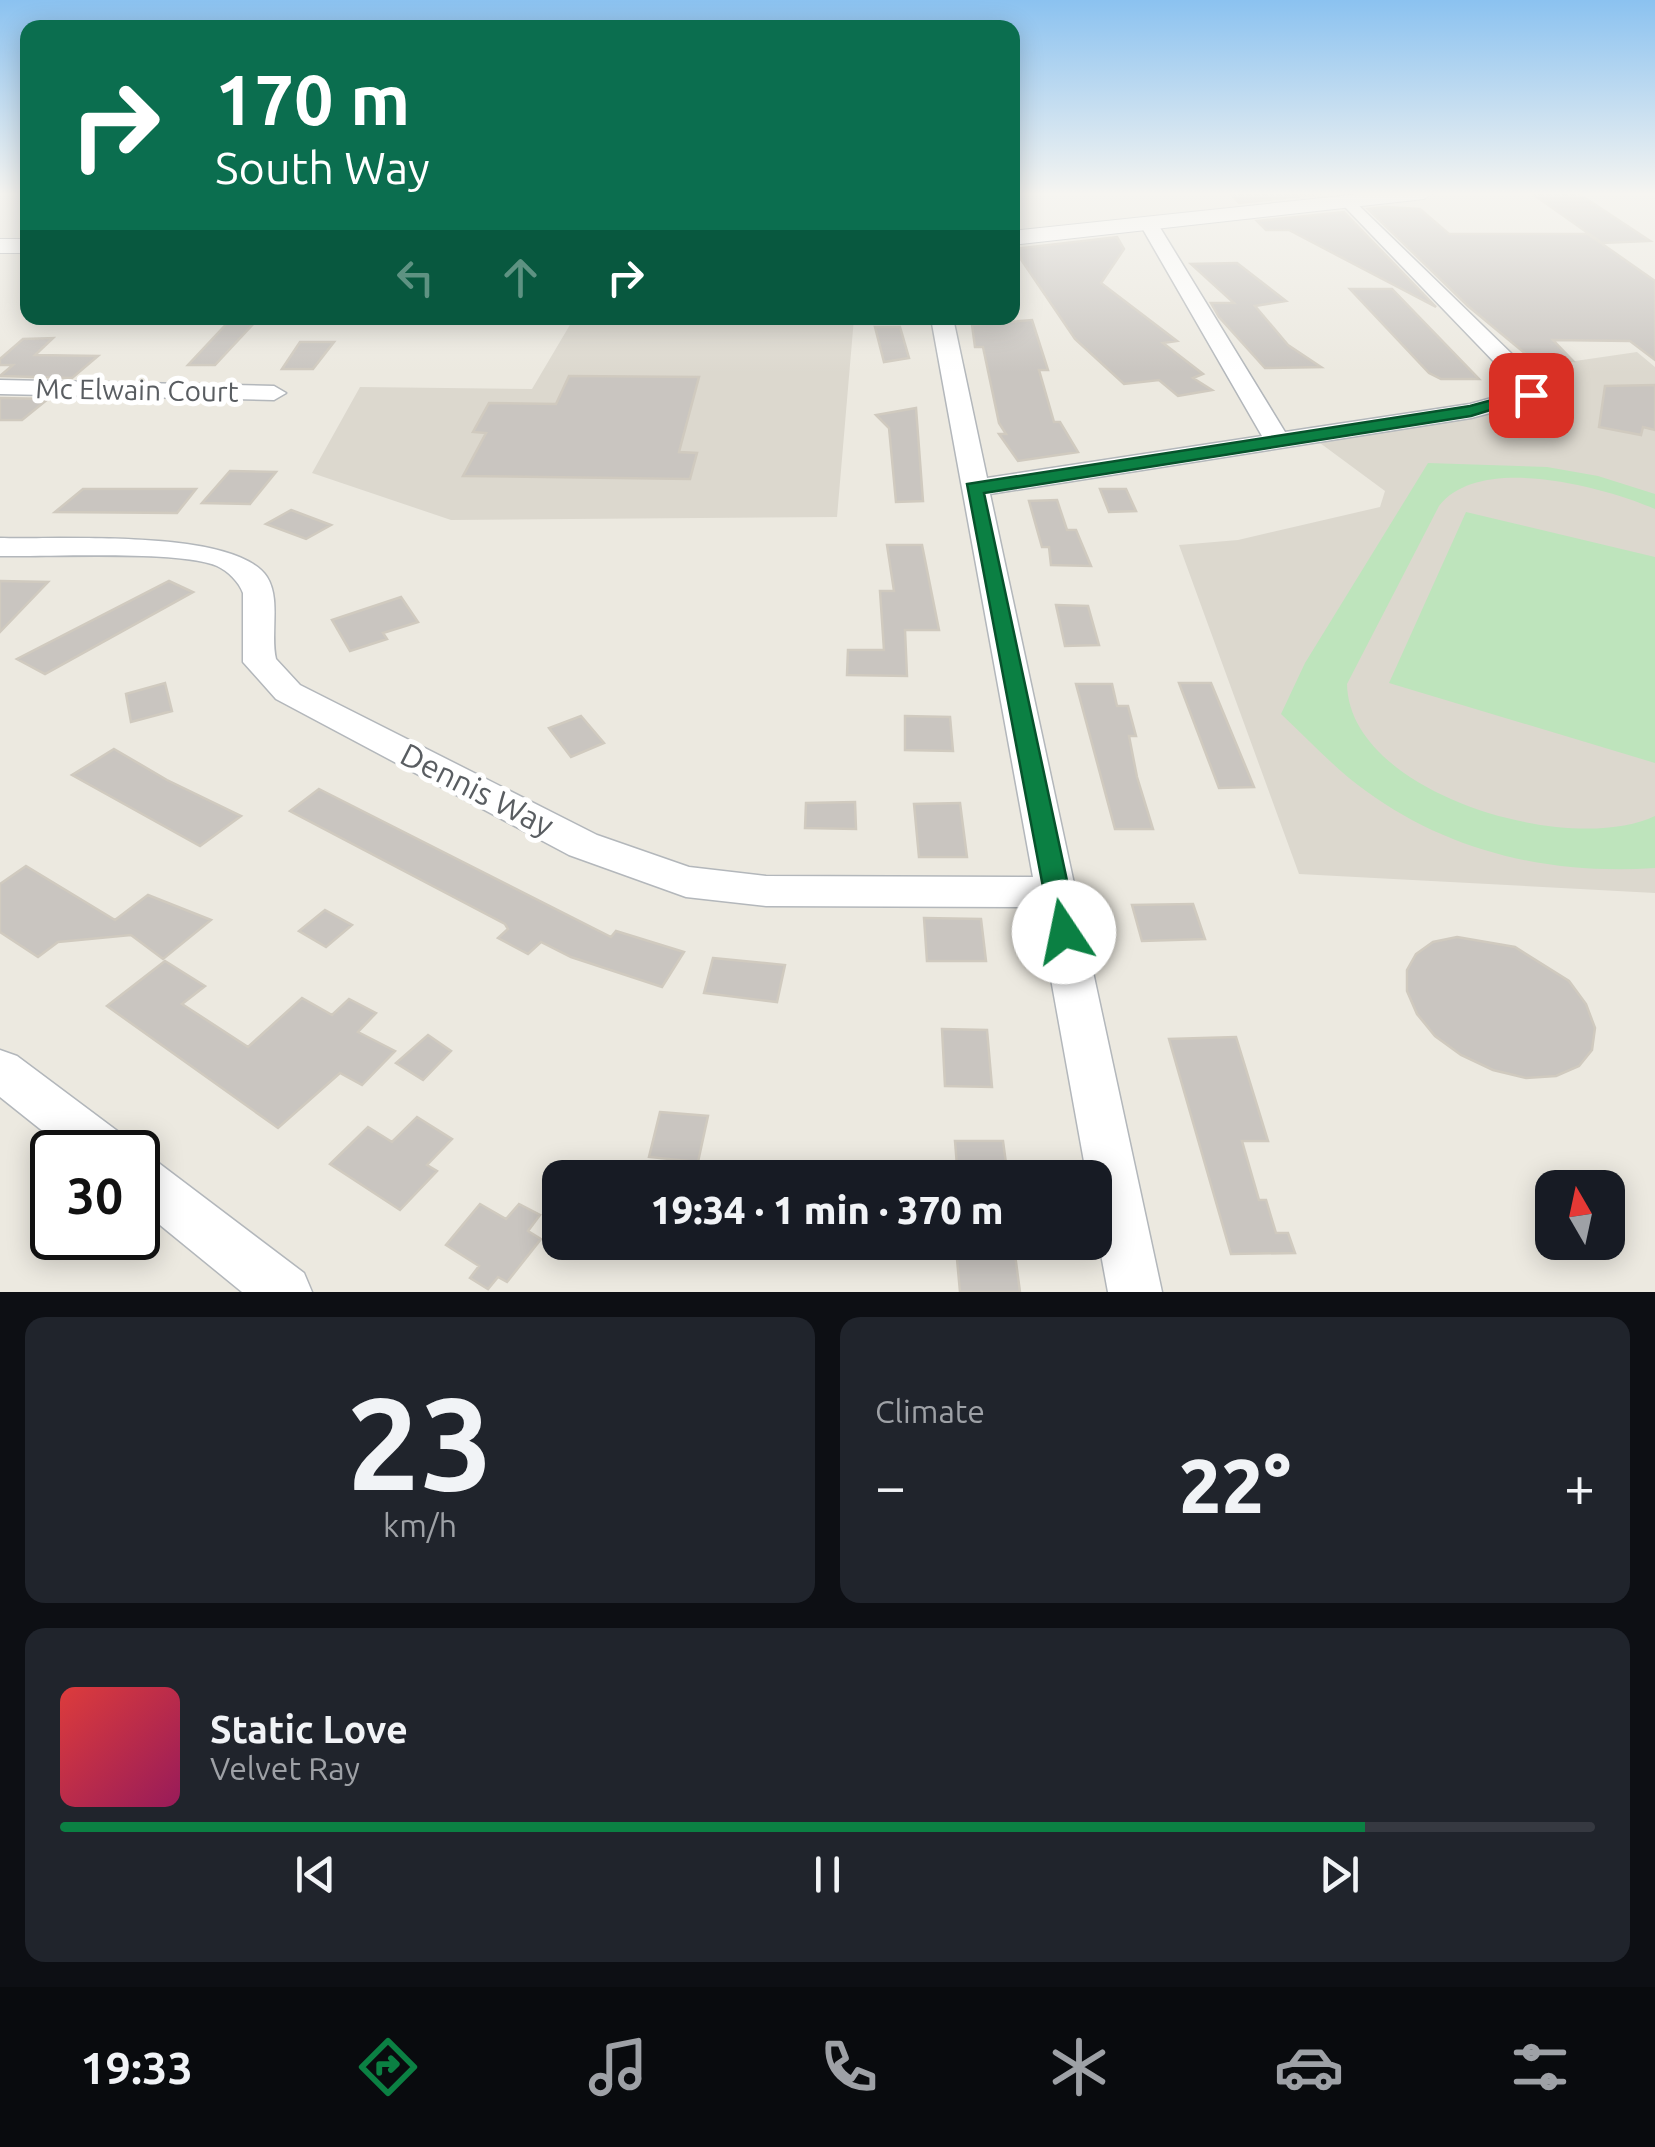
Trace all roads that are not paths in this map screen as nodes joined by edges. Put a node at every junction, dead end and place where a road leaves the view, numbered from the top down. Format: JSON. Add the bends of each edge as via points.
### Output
{"nodes":[{"id":1,"x":1166,"y":253,"type":"edge"},
{"id":2,"x":1400,"y":253,"type":"edge"},
{"id":3,"x":943,"y":325,"type":"edge"},
{"id":4,"x":0,"y":387,"type":"edge"},
{"id":5,"x":274,"y":393,"type":"dead end"},
{"id":6,"x":1279,"y":442,"type":"junction"},
{"id":7,"x":974,"y":488,"type":"junction"},
{"id":8,"x":0,"y":547,"type":"edge"},
{"id":9,"x":1056,"y":892,"type":"junction"},
{"id":10,"x":0,"y":1070,"type":"edge"},
{"id":11,"x":78,"y":1130,"type":"edge"},
{"id":12,"x":160,"y":1194,"type":"edge"},
{"id":13,"x":285,"y":1292,"type":"edge"},
{"id":14,"x":1135,"y":1292,"type":"edge"}],
"edges":[{"from":1,"to":6,"type":"street"},
{"from":2,"to":6,"type":"street","via":[[1530,390],[1526,398]]},
{"from":3,"to":7,"type":"street"},
{"from":4,"to":5,"type":"street","name":"Mc Elwain Court"},
{"from":6,"to":7,"type":"street"},
{"from":7,"to":9,"type":"street"},
{"from":8,"to":9,"type":"street","name":"Dennis Way","via":[[181,551],[226,559],[253,579],[260,662],[288,692],[584,845],[650,872],[766,890]]},
{"from":9,"to":14,"type":"street"},
{"from":10,"to":11,"type":"street"},
{"from":12,"to":13,"type":"street"}]}
